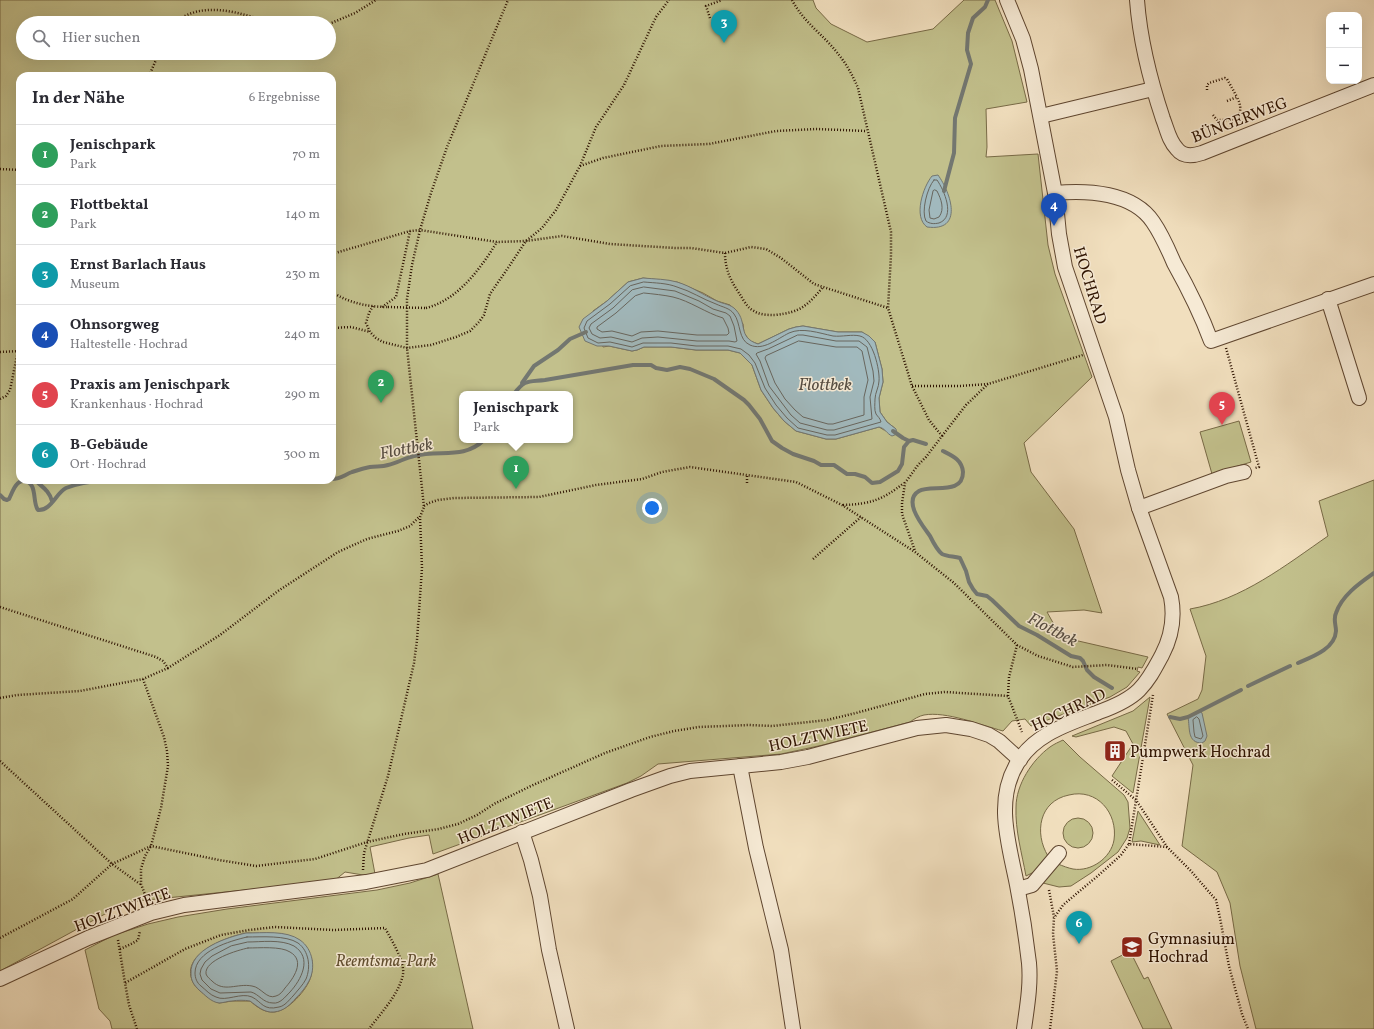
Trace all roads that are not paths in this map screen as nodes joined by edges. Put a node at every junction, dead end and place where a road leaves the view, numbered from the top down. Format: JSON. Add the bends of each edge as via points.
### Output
{"nodes":[{"id":1,"x":1007,"y":0,"type":"edge"},
{"id":2,"x":1137,"y":0,"type":"edge"},
{"id":3,"x":1374,"y":85,"type":"edge"},
{"id":4,"x":1153,"y":89,"type":"junction"},
{"id":5,"x":1041,"y":116,"type":"junction"},
{"id":6,"x":1055,"y":193,"type":"junction"},
{"id":7,"x":1374,"y":284,"type":"edge"},
{"id":8,"x":1328,"y":299,"type":"junction"},
{"id":9,"x":1359,"y":398,"type":"dead end"},
{"id":10,"x":1244,"y":472,"type":"road end"},
{"id":11,"x":1138,"y":508,"type":"junction"},
{"id":12,"x":1020,"y":760,"type":"junction"},
{"id":13,"x":740,"y":766,"type":"junction"},
{"id":14,"x":522,"y":832,"type":"junction"},
{"id":15,"x":1059,"y":853,"type":"dead end"},
{"id":16,"x":1018,"y":889,"type":"junction"},
{"id":17,"x":0,"y":979,"type":"edge"},
{"id":18,"x":566,"y":1029,"type":"edge"},
{"id":19,"x":793,"y":1029,"type":"edge"},
{"id":20,"x":1024,"y":1029,"type":"edge"}],
"edges":[{"from":1,"to":5,"type":"street","name":"HOCHRAD","via":[[1027,54]]},
{"from":2,"to":4,"type":"street","name":"BÜNGERWEG","via":[[1143,45]]},
{"from":3,"to":4,"type":"street","name":"BÜNGERWEG","via":[[1193,156],[1177,150],[1171,141]]},
{"from":4,"to":5,"type":"street"},
{"from":5,"to":6,"type":"street","name":"HOCHRAD"},
{"from":6,"to":8,"type":"street","via":[[1103,194],[1118,197],[1142,210],[1153,221],[1217,338]]},
{"from":6,"to":11,"type":"street","name":"HOCHRAD","via":[[1065,267],[1109,397]]},
{"from":7,"to":8,"type":"street"},
{"from":8,"to":9,"type":"street"},
{"from":10,"to":11,"type":"street","via":[[1226,476]]},
{"from":11,"to":12,"type":"street","name":"HOCHRAD","via":[[1174,610],[1171,632],[1165,648],[1153,673],[1128,699],[1046,735],[1032,745]]},
{"from":12,"to":13,"type":"street","name":"HOLZTWIETE","via":[[989,735],[971,728],[946,725],[917,728],[808,758]]},
{"from":12,"to":16,"type":"street","name":"HOCHRAD","via":[[1007,784],[1005,809],[1006,828]]},
{"from":13,"to":14,"type":"street","name":"HOLZTWIETE","via":[[690,771],[670,776]]},
{"from":13,"to":19,"type":"street","via":[[756,848],[781,950]]},
{"from":14,"to":17,"type":"street","name":"HOLZTWIETE","via":[[427,870],[366,882],[184,905],[151,914],[88,938]]},
{"from":14,"to":18,"type":"street","via":[[540,896]]},
{"from":15,"to":16,"type":"street","via":[[1032,885]]},
{"from":16,"to":20,"type":"street","name":"HOCHRAD","via":[[1030,979]]}]}
